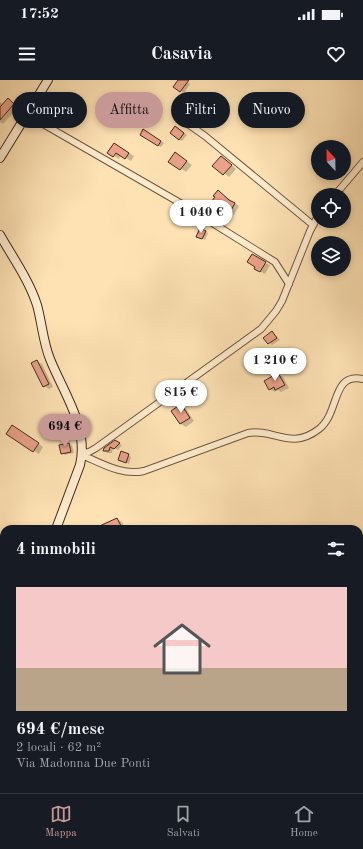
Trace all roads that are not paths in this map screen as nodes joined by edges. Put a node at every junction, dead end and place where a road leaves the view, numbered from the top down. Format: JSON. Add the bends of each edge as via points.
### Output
{"nodes":[{"id":1,"x":48,"y":80,"type":"edge"},
{"id":2,"x":40,"y":92,"type":"edge"},
{"id":3,"x":17,"y":128,"type":"edge"},
{"id":4,"x":49,"y":128,"type":"edge"},
{"id":5,"x":194,"y":128,"type":"edge"},
{"id":6,"x":0,"y":158,"type":"edge"},
{"id":7,"x":363,"y":162,"type":"edge"},
{"id":8,"x":341,"y":188,"type":"edge"},
{"id":9,"x":311,"y":223,"type":"edge"},
{"id":10,"x":312,"y":228,"type":"edge"},
{"id":11,"x":0,"y":235,"type":"edge"},
{"id":12,"x":289,"y":284,"type":"junction"},
{"id":13,"x":363,"y":379,"type":"edge"},
{"id":14,"x":82,"y":454,"type":"junction"},
{"id":15,"x":57,"y":525,"type":"edge"}],
"edges":[{"from":1,"to":2,"type":"main road"},
{"from":3,"to":6,"type":"main road"},
{"from":4,"to":12,"type":"street","via":[[182,204],[275,262]]},
{"from":5,"to":9,"type":"street"},
{"from":7,"to":8,"type":"street"},
{"from":10,"to":12,"type":"street"},
{"from":11,"to":14,"type":"main road","via":[[34,298],[47,351],[80,429]]},
{"from":12,"to":14,"type":"street","via":[[276,311],[261,329],[96,448]]},
{"from":13,"to":14,"type":"street","via":[[351,379],[342,384],[326,422],[316,431],[302,437],[287,439],[260,432],[248,433],[134,472],[120,470]]},
{"from":14,"to":15,"type":"main road"}]}
